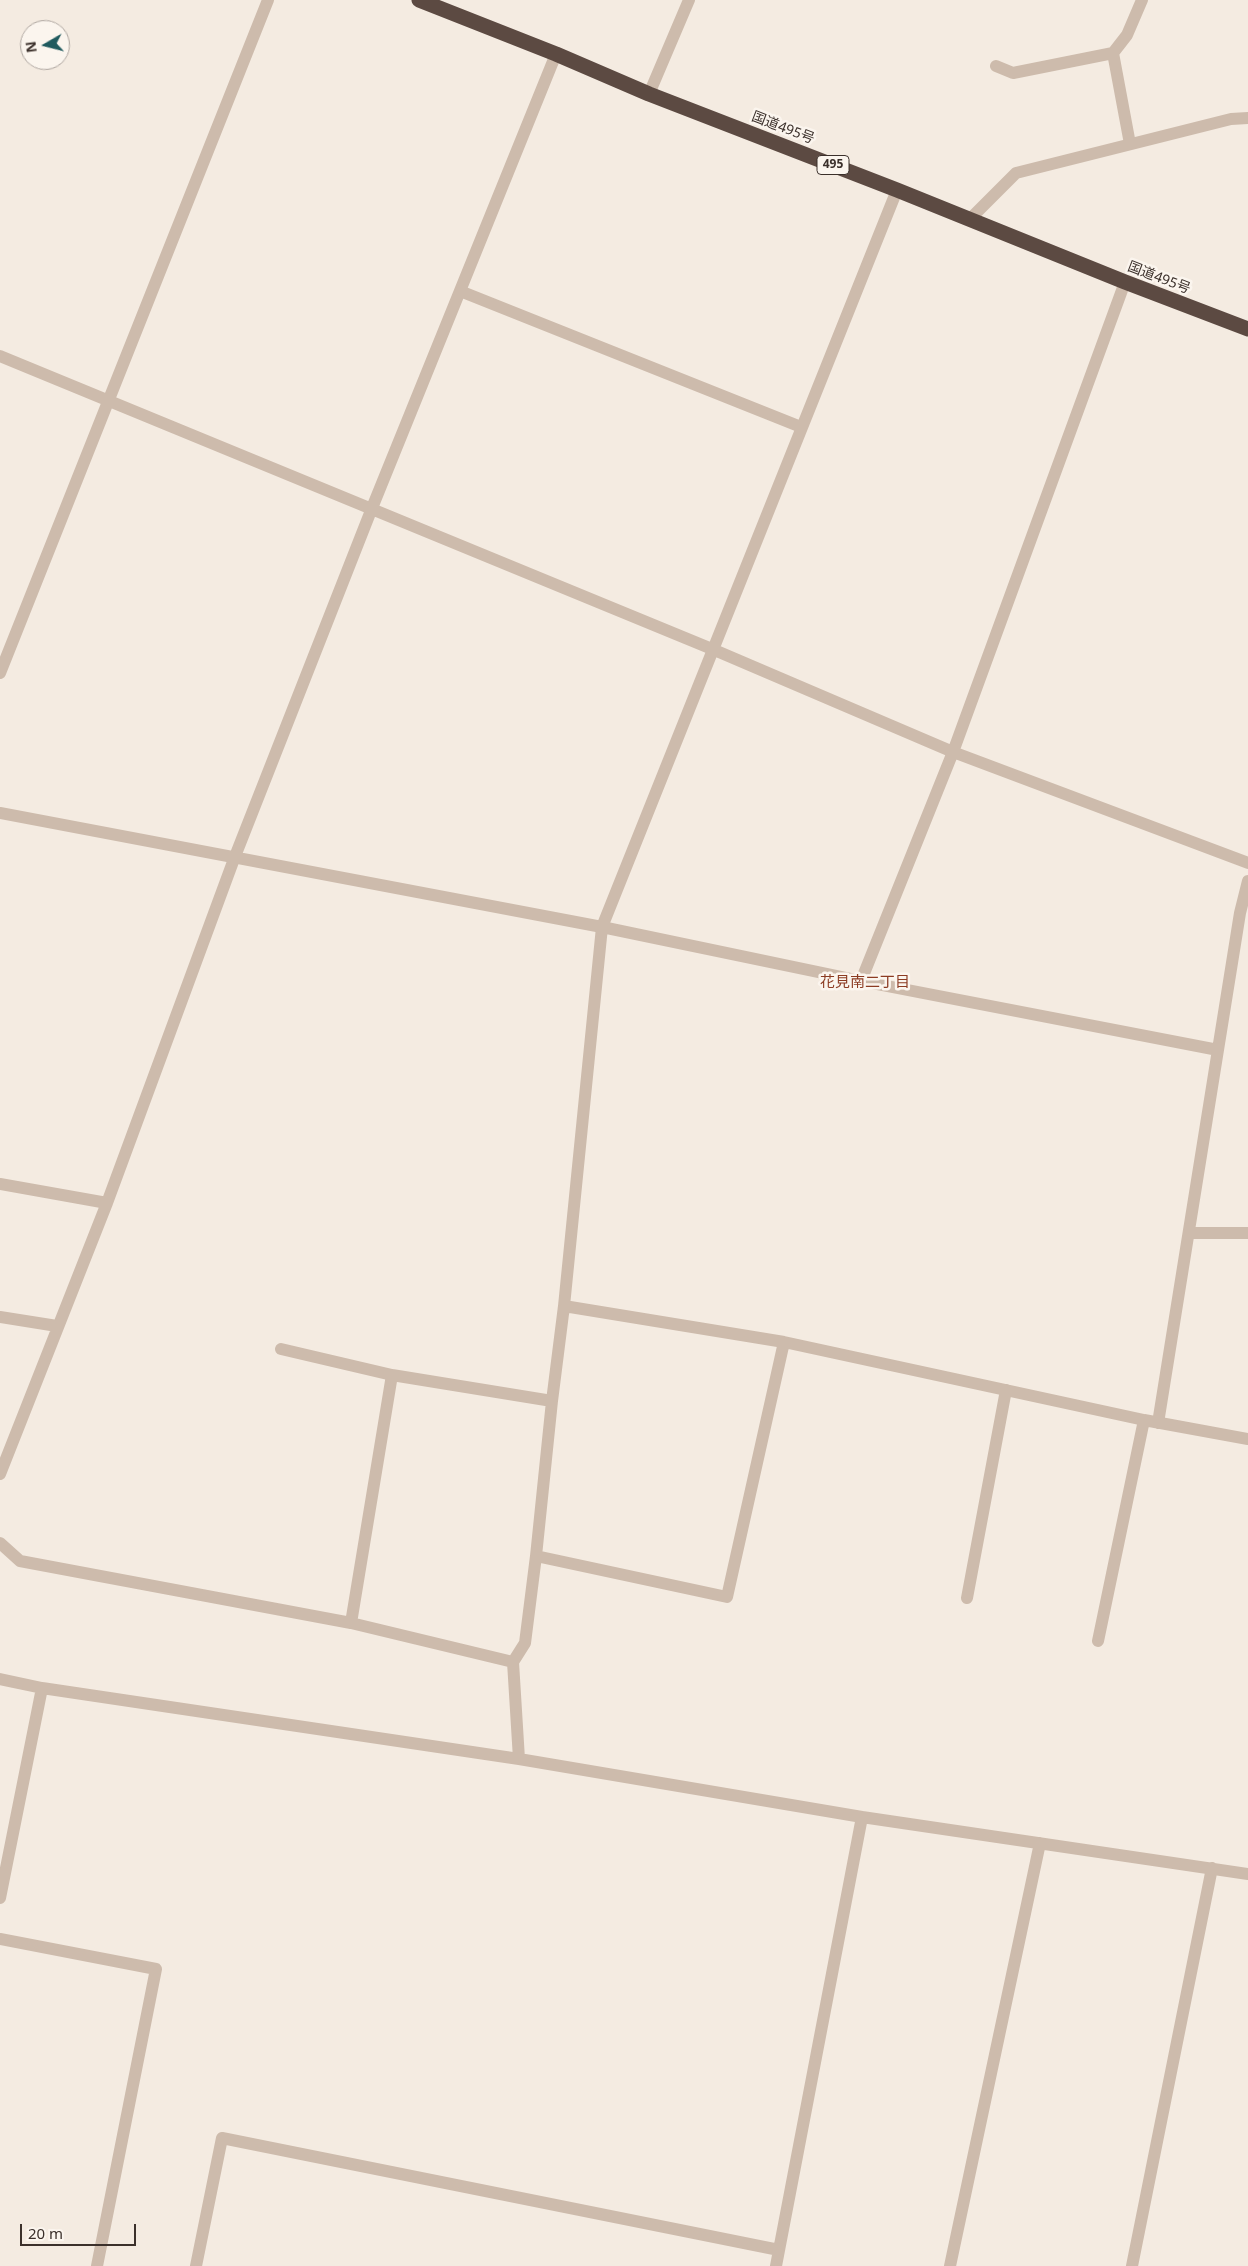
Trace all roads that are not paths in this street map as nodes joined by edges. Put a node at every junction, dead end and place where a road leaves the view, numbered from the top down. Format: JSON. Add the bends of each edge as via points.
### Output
{"nodes":[{"id":1,"x":268,"y":0,"type":"edge"},
{"id":2,"x":419,"y":0,"type":"edge"},
{"id":3,"x":689,"y":0,"type":"edge"},
{"id":4,"x":1142,"y":0,"type":"edge"},
{"id":5,"x":1113,"y":52,"type":"junction"},
{"id":6,"x":556,"y":54,"type":"junction"},
{"id":7,"x":996,"y":66,"type":"dead end"},
{"id":8,"x":649,"y":94,"type":"junction"},
{"id":9,"x":1248,"y":118,"type":"edge"},
{"id":10,"x":1130,"y":144,"type":"junction"},
{"id":11,"x":897,"y":190,"type":"junction"},
{"id":12,"x":970,"y":219,"type":"junction"},
{"id":13,"x":1125,"y":282,"type":"junction"},
{"id":14,"x":460,"y":291,"type":"junction"},
{"id":15,"x":1248,"y":329,"type":"edge"},
{"id":16,"x":0,"y":356,"type":"edge"},
{"id":17,"x":109,"y":400,"type":"junction"},
{"id":18,"x":801,"y":427,"type":"junction"},
{"id":19,"x":372,"y":508,"type":"junction"},
{"id":20,"x":712,"y":649,"type":"junction"},
{"id":21,"x":0,"y":673,"type":"edge"},
{"id":22,"x":953,"y":752,"type":"junction"},
{"id":23,"x":0,"y":813,"type":"edge"},
{"id":24,"x":234,"y":859,"type":"junction"},
{"id":25,"x":1248,"y":863,"type":"edge"},
{"id":26,"x":1248,"y":881,"type":"edge"},
{"id":27,"x":602,"y":927,"type":"junction"},
{"id":28,"x":861,"y":981,"type":"junction"},
{"id":29,"x":1218,"y":1050,"type":"junction"},
{"id":30,"x":0,"y":1184,"type":"edge"},
{"id":31,"x":107,"y":1203,"type":"junction"},
{"id":32,"x":1189,"y":1233,"type":"junction"},
{"id":33,"x":1248,"y":1233,"type":"edge"},
{"id":34,"x":564,"y":1306,"type":"junction"},
{"id":35,"x":0,"y":1316,"type":"edge"},
{"id":36,"x":57,"y":1326,"type":"junction"},
{"id":37,"x":784,"y":1342,"type":"junction"},
{"id":38,"x":281,"y":1349,"type":"dead end"},
{"id":39,"x":392,"y":1375,"type":"junction"},
{"id":40,"x":1006,"y":1390,"type":"junction"},
{"id":41,"x":552,"y":1401,"type":"junction"},
{"id":42,"x":1144,"y":1420,"type":"junction"},
{"id":43,"x":1158,"y":1423,"type":"junction"},
{"id":44,"x":1248,"y":1439,"type":"edge"},
{"id":45,"x":0,"y":1474,"type":"edge"},
{"id":46,"x":0,"y":1543,"type":"edge"},
{"id":47,"x":536,"y":1556,"type":"junction"},
{"id":48,"x":967,"y":1598,"type":"dead end"},
{"id":49,"x":351,"y":1623,"type":"junction"},
{"id":50,"x":1098,"y":1641,"type":"dead end"},
{"id":51,"x":513,"y":1662,"type":"junction"},
{"id":52,"x":0,"y":1679,"type":"edge"},
{"id":53,"x":42,"y":1688,"type":"junction"},
{"id":54,"x":519,"y":1759,"type":"junction"},
{"id":55,"x":862,"y":1817,"type":"junction"},
{"id":56,"x":1040,"y":1843,"type":"junction"},
{"id":57,"x":1212,"y":1868,"type":"junction"},
{"id":58,"x":1248,"y":1874,"type":"edge"},
{"id":59,"x":0,"y":1898,"type":"edge"},
{"id":60,"x":0,"y":1939,"type":"edge"},
{"id":61,"x":779,"y":2250,"type":"junction"},
{"id":62,"x":97,"y":2266,"type":"edge"},
{"id":63,"x":196,"y":2266,"type":"edge"},
{"id":64,"x":776,"y":2266,"type":"edge"},
{"id":65,"x":950,"y":2266,"type":"edge"},
{"id":66,"x":1132,"y":2266,"type":"edge"}],
"edges":[{"from":1,"to":17,"type":"street"},
{"from":2,"to":6,"type":"highway","name":"国道495号","number":"495"},
{"from":3,"to":8,"type":"street"},
{"from":4,"to":5,"type":"street","via":[[1127,35]]},
{"from":5,"to":7,"type":"street","via":[[1013,73]]},
{"from":5,"to":10,"type":"street"},
{"from":6,"to":8,"type":"highway","name":"国道495号","number":"495"},
{"from":6,"to":14,"type":"street"},
{"from":8,"to":11,"type":"highway","name":"国道495号","number":"495"},
{"from":9,"to":10,"type":"street","via":[[1231,118]]},
{"from":10,"to":12,"type":"street","via":[[1016,173]]},
{"from":11,"to":12,"type":"highway","name":"国道495号","number":"495"},
{"from":11,"to":18,"type":"street"},
{"from":12,"to":13,"type":"highway","name":"国道495号","number":"495"},
{"from":13,"to":15,"type":"highway","name":"国道495号","number":"495"},
{"from":13,"to":22,"type":"street"},
{"from":14,"to":18,"type":"street"},
{"from":14,"to":19,"type":"street"},
{"from":16,"to":17,"type":"street"},
{"from":17,"to":19,"type":"street"},
{"from":17,"to":21,"type":"street"},
{"from":18,"to":20,"type":"street"},
{"from":19,"to":20,"type":"street"},
{"from":19,"to":24,"type":"street"},
{"from":20,"to":22,"type":"street"},
{"from":20,"to":27,"type":"street"},
{"from":22,"to":25,"type":"street"},
{"from":22,"to":28,"type":"street"},
{"from":23,"to":24,"type":"street"},
{"from":24,"to":27,"type":"street"},
{"from":24,"to":31,"type":"street"},
{"from":26,"to":29,"type":"street"},
{"from":27,"to":28,"type":"street"},
{"from":27,"to":34,"type":"street"},
{"from":28,"to":29,"type":"street"},
{"from":29,"to":32,"type":"street"},
{"from":30,"to":31,"type":"street"},
{"from":31,"to":36,"type":"street"},
{"from":32,"to":33,"type":"street"},
{"from":32,"to":43,"type":"street"},
{"from":34,"to":37,"type":"street"},
{"from":34,"to":41,"type":"street"},
{"from":35,"to":36,"type":"street"},
{"from":36,"to":45,"type":"street"},
{"from":37,"to":40,"type":"street"},
{"from":37,"to":47,"type":"street","via":[[727,1597]]},
{"from":38,"to":39,"type":"street"},
{"from":39,"to":41,"type":"street"},
{"from":39,"to":49,"type":"street"},
{"from":40,"to":42,"type":"street"},
{"from":40,"to":48,"type":"street"},
{"from":41,"to":47,"type":"street"},
{"from":42,"to":43,"type":"street"},
{"from":42,"to":50,"type":"street"},
{"from":43,"to":44,"type":"street"},
{"from":46,"to":49,"type":"street","via":[[20,1561]]},
{"from":47,"to":51,"type":"street","via":[[525,1643]]},
{"from":49,"to":51,"type":"street"},
{"from":51,"to":54,"type":"street"},
{"from":52,"to":53,"type":"street"},
{"from":53,"to":54,"type":"street"},
{"from":53,"to":59,"type":"street"},
{"from":54,"to":55,"type":"street"},
{"from":55,"to":56,"type":"street"},
{"from":55,"to":61,"type":"street"},
{"from":56,"to":57,"type":"street"},
{"from":56,"to":65,"type":"street"},
{"from":57,"to":58,"type":"street"},
{"from":57,"to":66,"type":"street"},
{"from":60,"to":62,"type":"street","via":[[156,1968]]},
{"from":61,"to":63,"type":"street","via":[[222,2138]]},
{"from":61,"to":64,"type":"street"}]}
